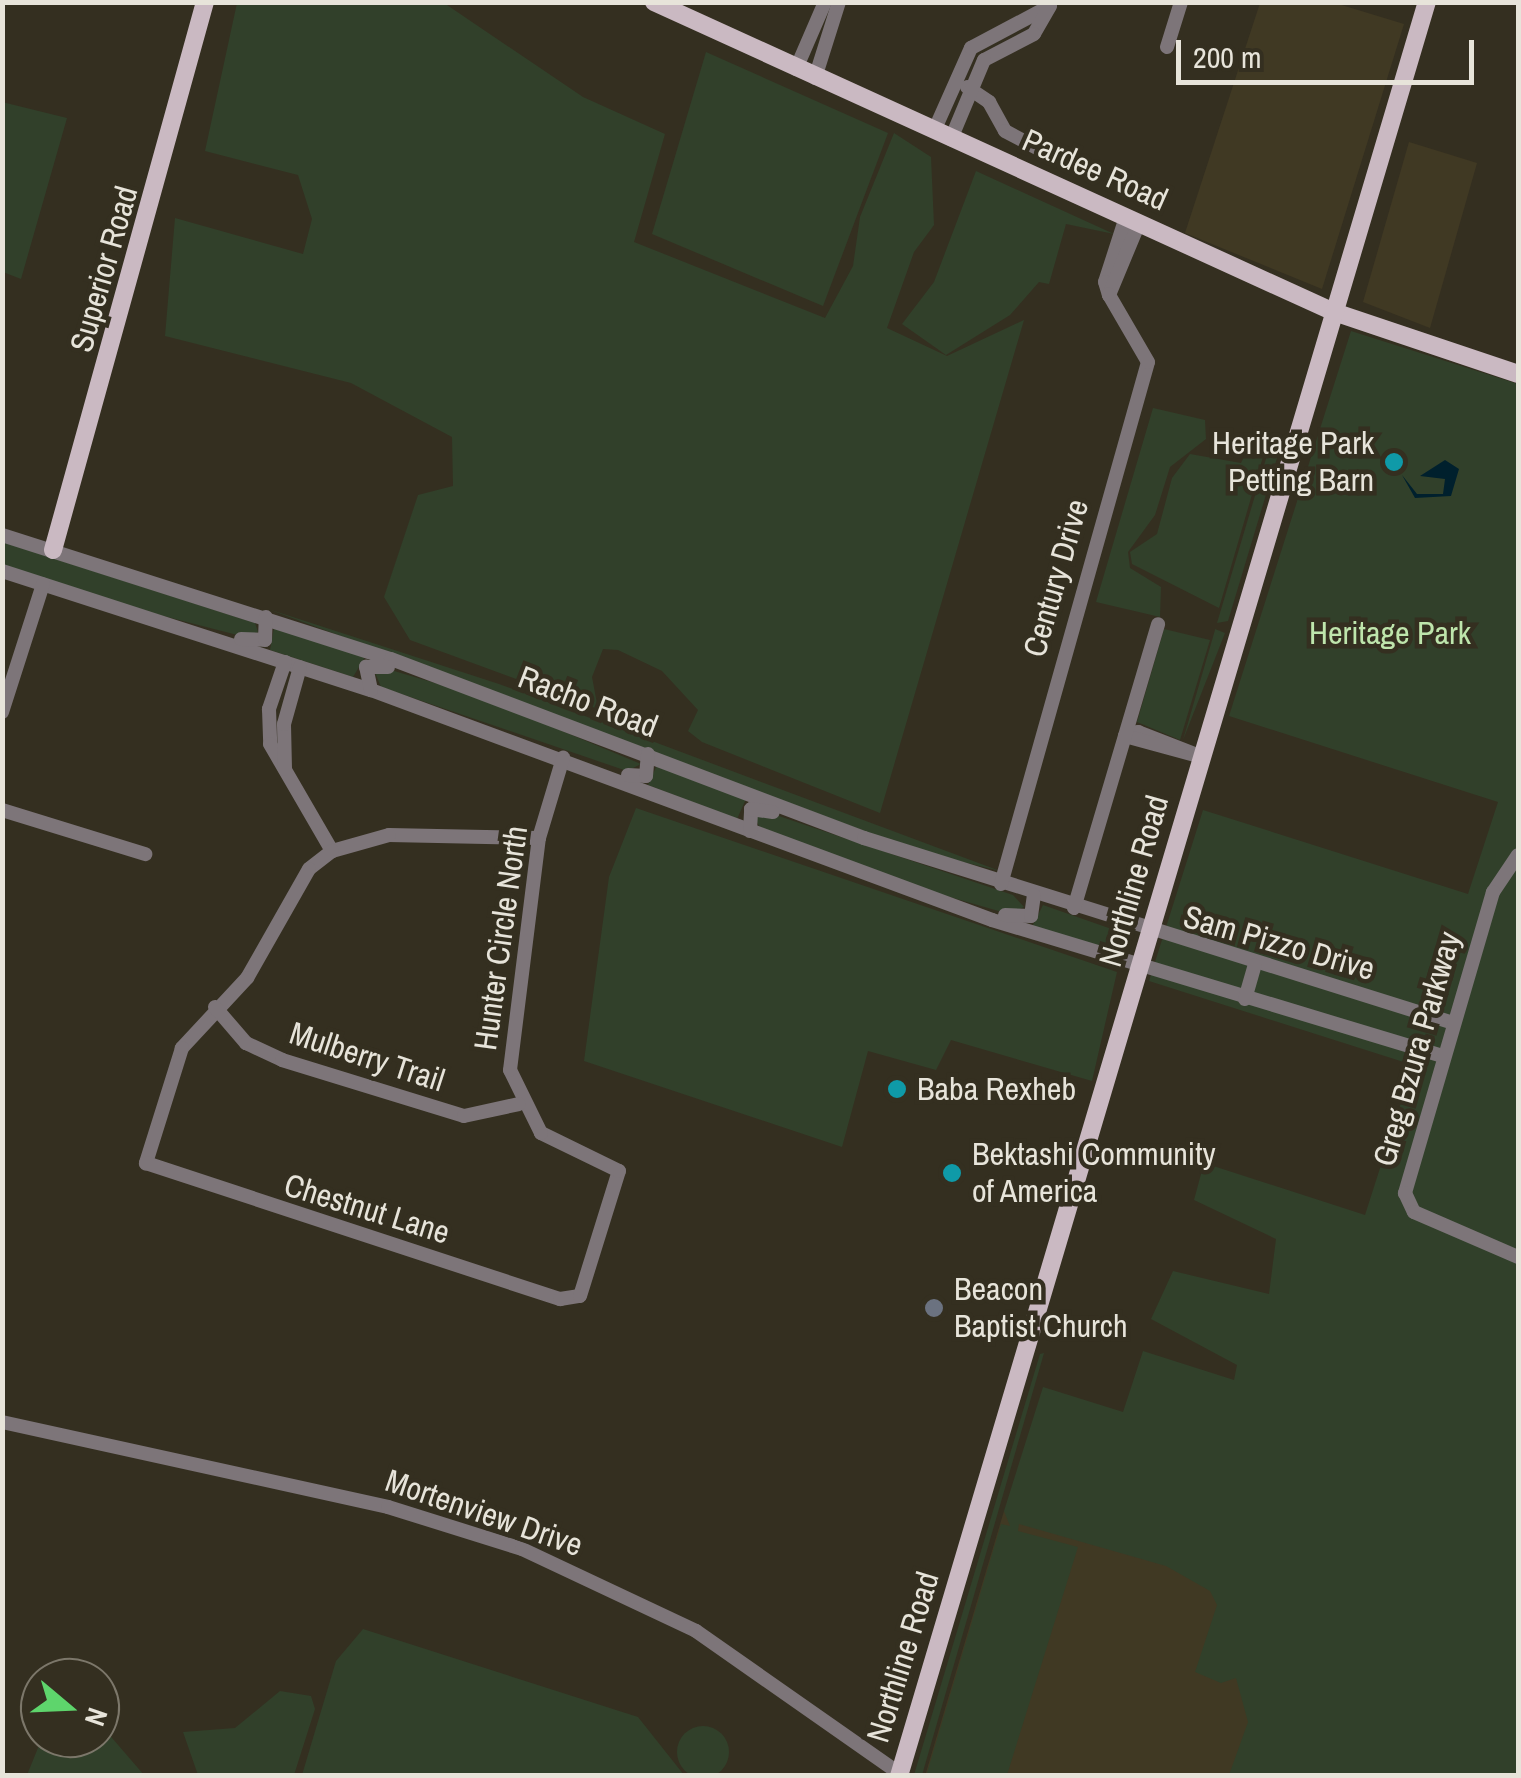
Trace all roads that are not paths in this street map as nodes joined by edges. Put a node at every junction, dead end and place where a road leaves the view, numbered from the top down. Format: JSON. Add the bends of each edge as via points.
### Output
{"nodes":[{"id":1,"x":205,"y":2,"type":"edge"},
{"id":2,"x":654,"y":2,"type":"edge"},
{"id":3,"x":825,"y":2,"type":"edge"},
{"id":4,"x":839,"y":2,"type":"edge"},
{"id":5,"x":1181,"y":2,"type":"edge"},
{"id":6,"x":1426,"y":2,"type":"edge"},
{"id":7,"x":1050,"y":4,"type":"edge"},
{"id":8,"x":989,"y":34,"type":"junction"},
{"id":9,"x":1168,"y":47,"type":"dead end"},
{"id":10,"x":998,"y":48,"type":"junction"},
{"id":11,"x":796,"y":69,"type":"junction"},
{"id":12,"x":814,"y":78,"type":"junction"},
{"id":13,"x":956,"y":82,"type":"junction"},
{"id":14,"x":972,"y":89,"type":"junction"},
{"id":15,"x":942,"y":135,"type":"junction"},
{"id":16,"x":1039,"y":149,"type":"dead end"},
{"id":17,"x":1133,"y":220,"type":"junction"},
{"id":18,"x":1334,"y":312,"type":"junction"},
{"id":19,"x":1518,"y":374,"type":"edge"},
{"id":20,"x":6,"y":536,"type":"edge"},
{"id":21,"x":53,"y":550,"type":"junction"},
{"id":22,"x":2,"y":571,"type":"edge"},
{"id":23,"x":44,"y":584,"type":"junction"},
{"id":24,"x":266,"y":617,"type":"junction"},
{"id":25,"x":158,"y":621,"type":"junction"},
{"id":26,"x":1158,"y":624,"type":"dead end"},
{"id":27,"x":292,"y":664,"type":"junction"},
{"id":28,"x":371,"y":690,"type":"junction"},
{"id":29,"x":480,"y":691,"type":"junction"},
{"id":30,"x":2,"y":712,"type":"edge"},
{"id":31,"x":268,"y":724,"type":"junction"},
{"id":32,"x":284,"y":724,"type":"junction"},
{"id":33,"x":1125,"y":736,"type":"junction"},
{"id":34,"x":536,"y":749,"type":"junction"},
{"id":35,"x":648,"y":754,"type":"junction"},
{"id":36,"x":1202,"y":757,"type":"junction"},
{"id":37,"x":563,"y":758,"type":"junction"},
{"id":38,"x":285,"y":769,"type":"junction"},
{"id":39,"x":2,"y":810,"type":"edge"},
{"id":40,"x":750,"y":831,"type":"junction"},
{"id":41,"x":850,"y":834,"type":"junction"},
{"id":42,"x":539,"y":838,"type":"junction"},
{"id":43,"x":332,"y":852,"type":"junction"},
{"id":44,"x":145,"y":854,"type":"dead end"},
{"id":45,"x":1518,"y":855,"type":"edge"},
{"id":46,"x":1001,"y":884,"type":"junction"},
{"id":47,"x":912,"y":892,"type":"junction"},
{"id":48,"x":1034,"y":895,"type":"junction"},
{"id":49,"x":1074,"y":908,"type":"junction"},
{"id":50,"x":1150,"y":934,"type":"junction"},
{"id":51,"x":1255,"y":965,"type":"junction"},
{"id":52,"x":1140,"y":968,"type":"junction"},
{"id":53,"x":1245,"y":999,"type":"junction"},
{"id":54,"x":215,"y":1008,"type":"junction"},
{"id":55,"x":1450,"y":1022,"type":"junction"},
{"id":56,"x":1440,"y":1055,"type":"junction"},
{"id":57,"x":519,"y":1104,"type":"junction"},
{"id":58,"x":1518,"y":1256,"type":"edge"},
{"id":59,"x":2,"y":1422,"type":"edge"},
{"id":60,"x":899,"y":1774,"type":"edge"}],
"edges":[{"from":1,"to":21,"type":"main road","name":"Superior Road"},
{"from":2,"to":11,"type":"main road","name":"Pardee Road"},
{"from":3,"to":11,"type":"street"},
{"from":4,"to":12,"type":"street"},
{"from":5,"to":9,"type":"street"},
{"from":6,"to":18,"type":"main road","name":"Northline Road"},
{"from":7,"to":8,"type":"street"},
{"from":7,"to":10,"type":"street","via":[[1034,34]]},
{"from":8,"to":10,"type":"street"},
{"from":8,"to":13,"type":"street","via":[[971,48]]},
{"from":10,"to":14,"type":"street"},
{"from":11,"to":12,"type":"main road","name":"Pardee Road"},
{"from":12,"to":15,"type":"main road","name":"Pardee Road"},
{"from":13,"to":14,"type":"street"},
{"from":13,"to":15,"type":"street"},
{"from":14,"to":15,"type":"street"},
{"from":14,"to":16,"type":"street","via":[[1005,131]]},
{"from":15,"to":17,"type":"main road","name":"Pardee Road"},
{"from":17,"to":18,"type":"main road","name":"Pardee Road"},
{"from":17,"to":46,"type":"street","name":"Century Drive","via":[[1109,295],[1148,362]]},
{"from":18,"to":19,"type":"main road","name":"Pardee Road"},
{"from":18,"to":36,"type":"main road","name":"Northline Road"},
{"from":20,"to":21,"type":"street","name":"Racho Road"},
{"from":21,"to":24,"type":"street","name":"Racho Road"},
{"from":22,"to":23,"type":"street","name":"Racho Road"},
{"from":23,"to":25,"type":"street","name":"Racho Road"},
{"from":23,"to":30,"type":"street"},
{"from":24,"to":25,"type":"street","via":[[259,643]]},
{"from":24,"to":29,"type":"street","name":"Racho Road"},
{"from":25,"to":27,"type":"street","name":"Racho Road"},
{"from":26,"to":33,"type":"street"},
{"from":27,"to":28,"type":"street","name":"Racho Road"},
{"from":27,"to":31,"type":"street"},
{"from":27,"to":32,"type":"street"},
{"from":28,"to":29,"type":"street","via":[[364,675],[376,663]]},
{"from":28,"to":34,"type":"street","name":"Racho Road"},
{"from":29,"to":35,"type":"street","name":"Racho Road"},
{"from":31,"to":32,"type":"street"},
{"from":31,"to":38,"type":"street"},
{"from":32,"to":38,"type":"street"},
{"from":33,"to":36,"type":"street","via":[[1138,732]]},
{"from":33,"to":49,"type":"street"},
{"from":34,"to":35,"type":"street","via":[[637,778],[649,769]]},
{"from":34,"to":37,"type":"street","name":"Racho Road"},
{"from":35,"to":41,"type":"street","name":"Racho Road"},
{"from":36,"to":50,"type":"main road","name":"Northline Road"},
{"from":37,"to":40,"type":"street","name":"Racho Road"},
{"from":37,"to":42,"type":"street","name":"Hunter Circle North"},
{"from":38,"to":43,"type":"street"},
{"from":39,"to":44,"type":"street"},
{"from":40,"to":41,"type":"street","via":[[746,817],[756,806]]},
{"from":40,"to":47,"type":"street","name":"Racho Road"},
{"from":41,"to":46,"type":"street","name":"Racho Road"},
{"from":42,"to":43,"type":"street","via":[[390,835]]},
{"from":42,"to":57,"type":"street","name":"Hunter Circle North","via":[[510,1070]]},
{"from":43,"to":54,"type":"street","via":[[289,891],[252,972]]},
{"from":45,"to":55,"type":"street","name":"Greg Bzura Parkway","via":[[1492,892]]},
{"from":46,"to":48,"type":"street","name":"Racho Road"},
{"from":47,"to":48,"type":"street","via":[[1021,921],[1032,916]]},
{"from":47,"to":52,"type":"street","name":"Racho Road"},
{"from":48,"to":49,"type":"street","name":"Racho Road"},
{"from":49,"to":50,"type":"street","name":"Racho Road"},
{"from":50,"to":51,"type":"street","name":"Sam Pizzo Drive"},
{"from":50,"to":52,"type":"main road","name":"Northline Road"},
{"from":51,"to":53,"type":"street"},
{"from":51,"to":55,"type":"street","name":"Sam Pizzo Drive"},
{"from":52,"to":53,"type":"street","name":"Sam Pizzo Drive"},
{"from":52,"to":60,"type":"main road","name":"Northline Road"},
{"from":53,"to":56,"type":"street","name":"Sam Pizzo Drive"},
{"from":54,"to":57,"type":"street","name":"Mulberry Trail","via":[[246,1043],[282,1060],[464,1116]]},
{"from":54,"to":57,"type":"street","name":"Chestnut Lane","via":[[177,1057],[146,1163],[575,1300],[618,1171],[557,1144]]},
{"from":55,"to":56,"type":"street","name":"Greg Bzura Parkway"},
{"from":56,"to":58,"type":"street","name":"Greg Bzura Parkway","via":[[1404,1193],[1414,1212]]},
{"from":59,"to":60,"type":"street","name":"Mortenview Drive","via":[[388,1507],[522,1550],[696,1631]]}]}
